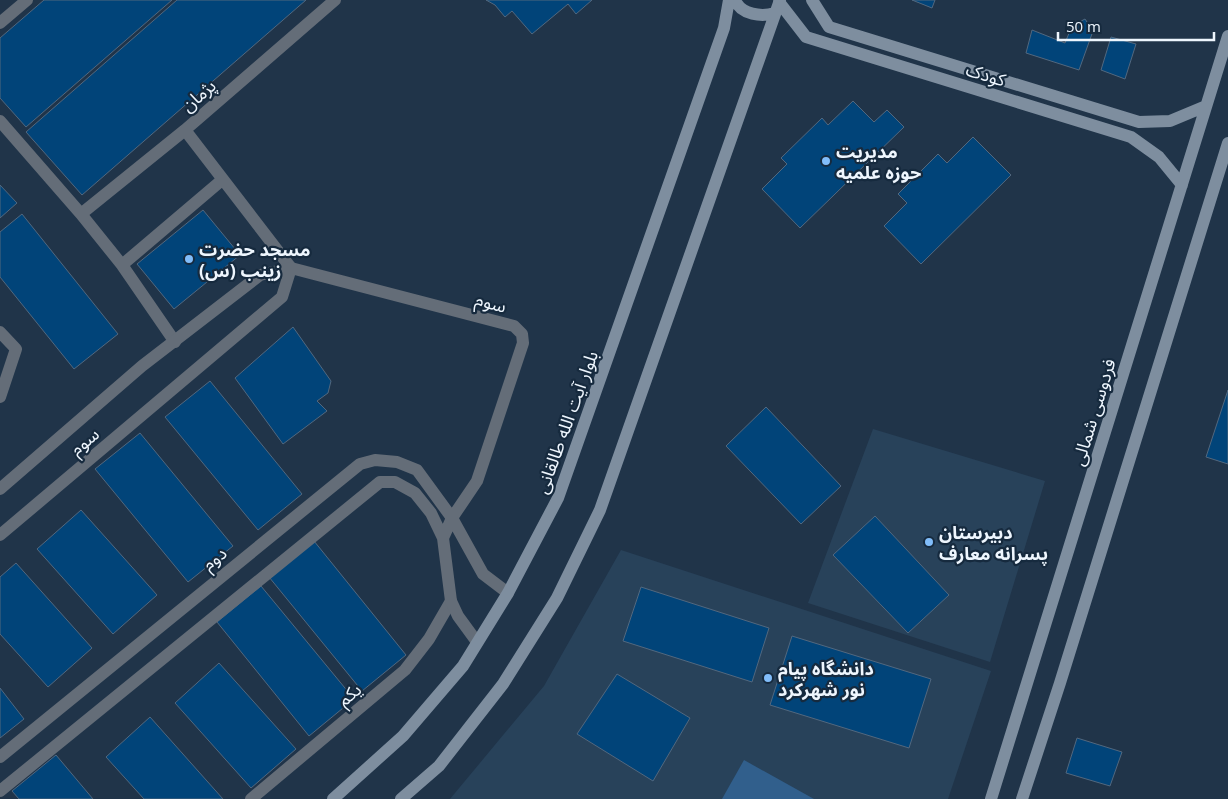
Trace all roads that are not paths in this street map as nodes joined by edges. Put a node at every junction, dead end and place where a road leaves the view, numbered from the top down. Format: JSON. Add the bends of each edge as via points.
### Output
{"nodes":[{"id":1,"x":27,"y":0,"type":"edge"},
{"id":2,"x":335,"y":0,"type":"edge"},
{"id":3,"x":729,"y":0,"type":"edge"},
{"id":4,"x":735,"y":0,"type":"edge"},
{"id":5,"x":812,"y":0,"type":"edge"},
{"id":6,"x":778,"y":5,"type":"edge"},
{"id":7,"x":0,"y":23,"type":"edge"},
{"id":8,"x":1228,"y":36,"type":"edge"},
{"id":9,"x":1206,"y":106,"type":"junction"},
{"id":10,"x":0,"y":121,"type":"edge"},
{"id":11,"x":185,"y":130,"type":"junction"},
{"id":12,"x":1228,"y":143,"type":"edge"},
{"id":13,"x":222,"y":180,"type":"junction"},
{"id":14,"x":1182,"y":185,"type":"junction"},
{"id":15,"x":82,"y":214,"type":"junction"},
{"id":16,"x":122,"y":264,"type":"junction"},
{"id":17,"x":291,"y":268,"type":"junction"},
{"id":18,"x":0,"y":332,"type":"edge"},
{"id":19,"x":175,"y":342,"type":"junction"},
{"id":20,"x":0,"y":397,"type":"edge"},
{"id":21,"x":375,"y":460,"type":"junction"},
{"id":22,"x":380,"y":482,"type":"junction"},
{"id":23,"x":0,"y":489,"type":"edge"},
{"id":24,"x":452,"y":518,"type":"junction"},
{"id":25,"x":0,"y":535,"type":"edge"},
{"id":26,"x":443,"y":538,"type":"junction"},
{"id":27,"x":508,"y":593,"type":"junction"},
{"id":28,"x":451,"y":601,"type":"junction"},
{"id":29,"x":477,"y":642,"type":"junction"},
{"id":30,"x":0,"y":756,"type":"edge"},
{"id":31,"x":0,"y":791,"type":"edge"},
{"id":32,"x":251,"y":799,"type":"edge"},
{"id":33,"x":334,"y":799,"type":"edge"},
{"id":34,"x":401,"y":799,"type":"edge"},
{"id":35,"x":991,"y":799,"type":"edge"},
{"id":36,"x":1022,"y":799,"type":"edge"}],
"edges":[{"from":1,"to":7,"type":"street"},
{"from":2,"to":11,"type":"street","name":"پژمان"},
{"from":3,"to":27,"type":"main road","name":"بلوار آیت الله طالقانی","via":[[724,28],[558,498]]},
{"from":4,"to":6,"type":"main road","via":[[740,9],[760,15]]},
{"from":5,"to":9,"type":"main road","name":"کودک","via":[[829,28],[1139,122],[1170,121]]},
{"from":6,"to":14,"type":"main road","name":"کودک","via":[[806,37],[1131,137],[1159,157]]},
{"from":6,"to":34,"type":"main road","via":[[600,510],[557,598],[503,684],[439,766]]},
{"from":8,"to":9,"type":"main road","name":"فردوسی شمالی"},
{"from":9,"to":14,"type":"main road","name":"فردوسی شمالی"},
{"from":10,"to":15,"type":"street"},
{"from":11,"to":13,"type":"street"},
{"from":11,"to":15,"type":"street","name":"پژمان"},
{"from":12,"to":36,"type":"main road"},
{"from":13,"to":16,"type":"street"},
{"from":13,"to":17,"type":"street"},
{"from":14,"to":35,"type":"main road","name":"فردوسی شمالی"},
{"from":15,"to":16,"type":"street"},
{"from":16,"to":19,"type":"street"},
{"from":17,"to":19,"type":"street","name":"سوم","via":[[260,274]]},
{"from":17,"to":24,"type":"street","name":"سوم","via":[[514,326],[522,334],[523,343],[477,481]]},
{"from":17,"to":25,"type":"street","name":"سوم","via":[[282,297]]},
{"from":18,"to":20,"type":"street","via":[[16,349]]},
{"from":19,"to":23,"type":"street","name":"سوم","via":[[142,366]]},
{"from":21,"to":22,"type":"street","via":[[383,470]]},
{"from":21,"to":24,"type":"street","name":"دوم","via":[[397,462],[417,470]]},
{"from":21,"to":30,"type":"street","name":"دوم","via":[[348,472]]},
{"from":22,"to":26,"type":"street","via":[[395,482],[415,493],[431,513]]},
{"from":22,"to":31,"type":"street"},
{"from":24,"to":26,"type":"street","name":"سوم"},
{"from":24,"to":27,"type":"street","name":"دوم","via":[[483,574]]},
{"from":26,"to":28,"type":"street"},
{"from":27,"to":29,"type":"main road","name":"بلوار آیت الله طالقانی"},
{"from":28,"to":29,"type":"street"},
{"from":28,"to":32,"type":"street","name":"یکم","via":[[429,639],[405,670]]},
{"from":29,"to":33,"type":"main road","name":"بلوار آیت الله طالقانی","via":[[464,666],[403,736]]}]}
